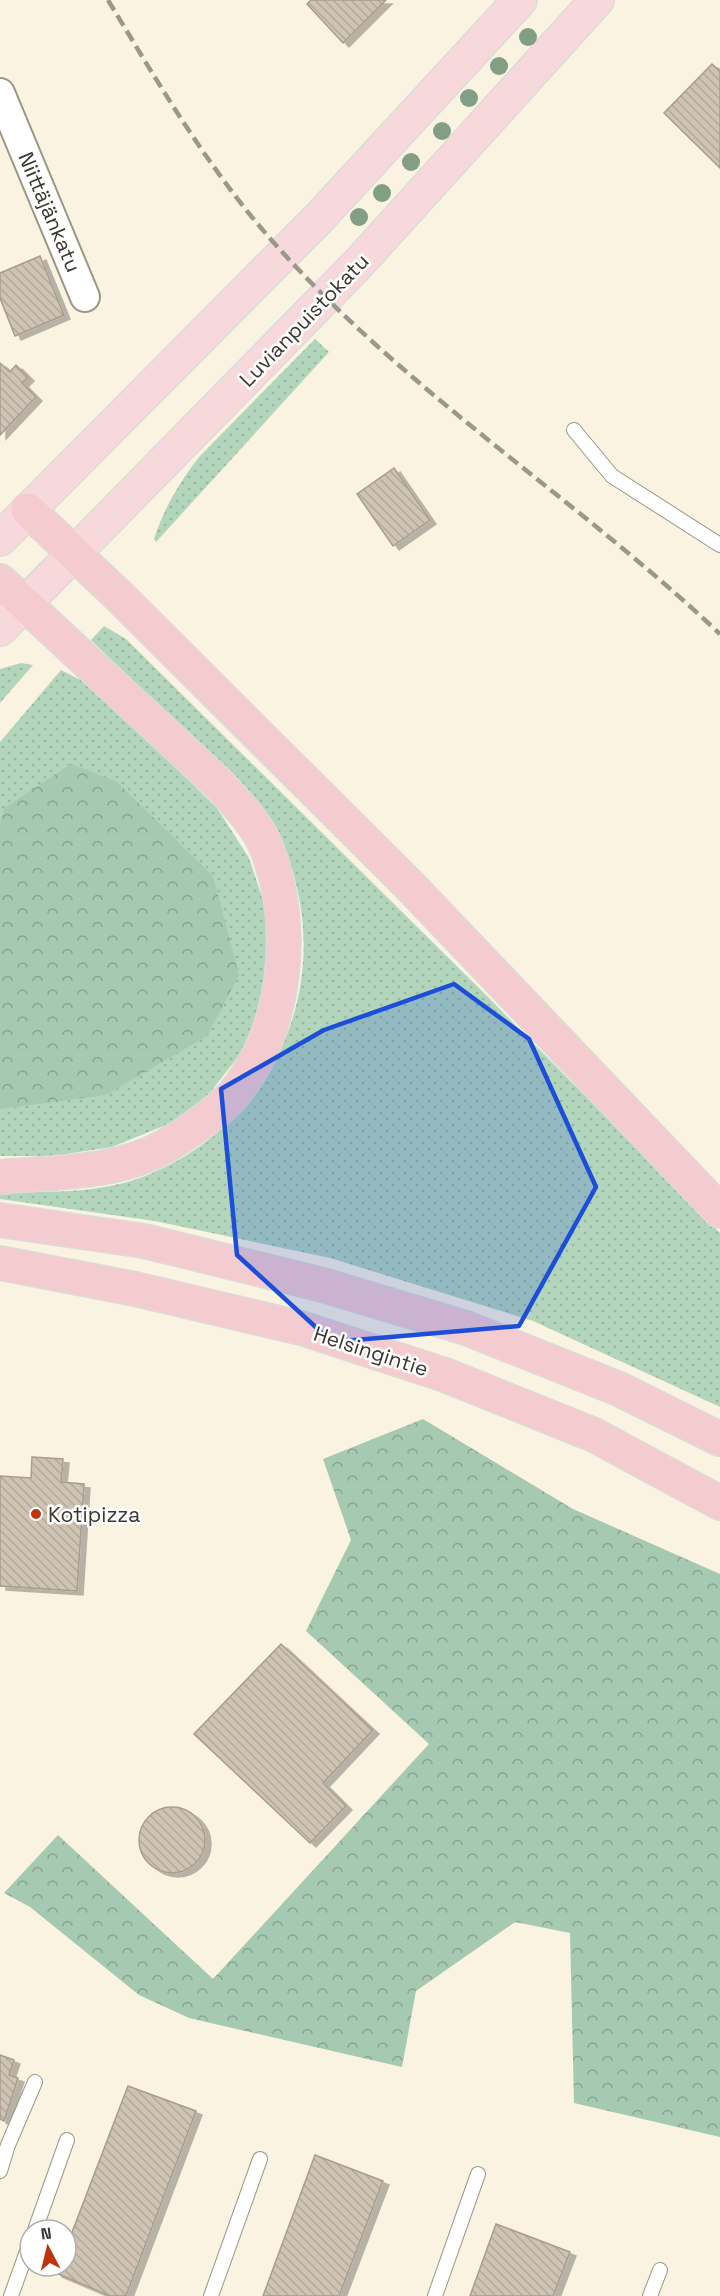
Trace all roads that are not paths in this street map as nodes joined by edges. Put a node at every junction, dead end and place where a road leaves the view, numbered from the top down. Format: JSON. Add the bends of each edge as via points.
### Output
{"nodes":[{"id":1,"x":520,"y":0,"type":"edge"},
{"id":2,"x":597,"y":0,"type":"edge"},
{"id":3,"x":1,"y":96,"type":"edge"},
{"id":4,"x":85,"y":297,"type":"dead end"},
{"id":5,"x":574,"y":430,"type":"dead end"},
{"id":6,"x":28,"y":510,"type":"junction"},
{"id":7,"x":0,"y":539,"type":"edge"},
{"id":8,"x":720,"y":545,"type":"edge"},
{"id":9,"x":75,"y":553,"type":"junction"},
{"id":10,"x":0,"y":581,"type":"edge"},
{"id":11,"x":24,"y":605,"type":"junction"},
{"id":12,"x":0,"y":629,"type":"edge"},
{"id":13,"x":0,"y":1177,"type":"edge"},
{"id":14,"x":720,"y":1211,"type":"edge"},
{"id":15,"x":0,"y":1220,"type":"edge"},
{"id":16,"x":0,"y":1263,"type":"edge"},
{"id":17,"x":720,"y":1439,"type":"edge"},
{"id":18,"x":720,"y":1503,"type":"edge"},
{"id":19,"x":35,"y":2082,"type":"dead end"},
{"id":20,"x":67,"y":2140,"type":"dead end"},
{"id":21,"x":260,"y":2159,"type":"dead end"},
{"id":22,"x":0,"y":2171,"type":"edge"},
{"id":23,"x":478,"y":2174,"type":"dead end"},
{"id":24,"x":38,"y":2218,"type":"edge"},
{"id":25,"x":660,"y":2270,"type":"dead end"},
{"id":26,"x":18,"y":2276,"type":"edge"},
{"id":27,"x":11,"y":2296,"type":"edge"},
{"id":28,"x":211,"y":2296,"type":"edge"},
{"id":29,"x":435,"y":2296,"type":"edge"},
{"id":30,"x":650,"y":2296,"type":"edge"}],
"edges":[{"from":1,"to":6,"type":"main road","via":[[319,218]]},
{"from":2,"to":9,"type":"main road","name":"Luvianpuistokatu","via":[[358,264]]},
{"from":3,"to":4,"type":"street","name":"Niittäjänkatu"},
{"from":5,"to":8,"type":"lane","via":[[612,476]]},
{"from":6,"to":7,"type":"main road"},
{"from":6,"to":9,"type":"highway"},
{"from":9,"to":11,"type":"main road","name":"Luvianpuistokatu"},
{"from":9,"to":14,"type":"highway","via":[[412,888]]},
{"from":10,"to":11,"type":"highway"},
{"from":11,"to":12,"type":"main road","name":"Luvianpuistokatu"},
{"from":11,"to":13,"type":"highway","via":[[219,784],[242,810],[267,848],[280,901],[284,952],[279,1001],[260,1051],[232,1095],[194,1127],[163,1148],[119,1164]]},
{"from":15,"to":17,"type":"highway","via":[[144,1241],[323,1285],[466,1328],[619,1389]]},
{"from":16,"to":18,"type":"highway","name":"Helsingintie","via":[[135,1289],[301,1328],[445,1375],[594,1435]]},
{"from":19,"to":22,"type":"lane"},
{"from":20,"to":24,"type":"lane"},
{"from":21,"to":28,"type":"lane"},
{"from":23,"to":29,"type":"lane"},
{"from":25,"to":30,"type":"lane"},
{"from":26,"to":27,"type":"lane"}]}
